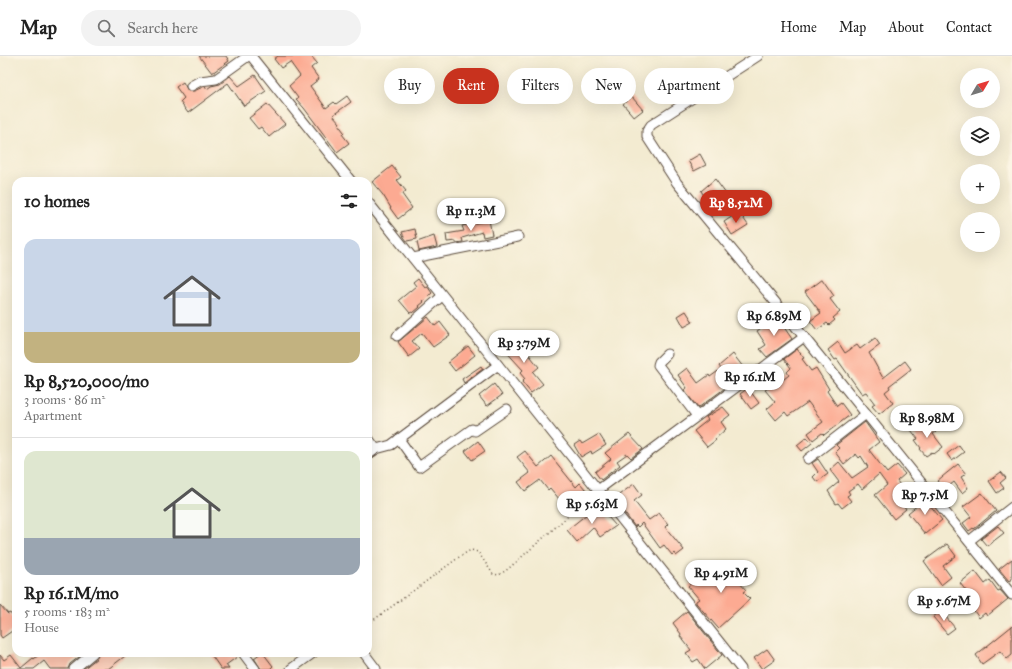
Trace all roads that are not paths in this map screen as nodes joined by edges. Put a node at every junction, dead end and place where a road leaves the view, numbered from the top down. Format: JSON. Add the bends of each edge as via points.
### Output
{"nodes":[{"id":1,"x":248,"y":56,"type":"edge"},
{"id":2,"x":251,"y":56,"type":"edge"},
{"id":3,"x":758,"y":56,"type":"edge"},
{"id":4,"x":191,"y":86,"type":"dead end"},
{"id":5,"x":348,"y":177,"type":"edge"},
{"id":6,"x":372,"y":207,"type":"edge"},
{"id":7,"x":518,"y":237,"type":"dead end"},
{"id":8,"x":413,"y":258,"type":"junction"},
{"id":9,"x":442,"y":296,"type":"junction"},
{"id":10,"x":396,"y":336,"type":"dead end"},
{"id":11,"x":804,"y":337,"type":"junction"},
{"id":12,"x":667,"y":354,"type":"dead end"},
{"id":13,"x":498,"y":365,"type":"junction"},
{"id":14,"x":507,"y":409,"type":"dead end"},
{"id":15,"x":866,"y":414,"type":"junction"},
{"id":16,"x":697,"y":416,"type":"junction"},
{"id":17,"x":399,"y":439,"type":"junction"},
{"id":18,"x":372,"y":444,"type":"edge"},
{"id":19,"x":376,"y":449,"type":"junction"},
{"id":20,"x":372,"y":452,"type":"edge"},
{"id":21,"x":808,"y":459,"type":"dead end"},
{"id":22,"x":598,"y":490,"type":"junction"},
{"id":23,"x":1012,"y":507,"type":"edge"},
{"id":24,"x":969,"y":541,"type":"junction"},
{"id":25,"x":1012,"y":595,"type":"edge"},
{"id":26,"x":88,"y":657,"type":"edge"},
{"id":27,"x":246,"y":657,"type":"edge"},
{"id":28,"x":308,"y":657,"type":"edge"},
{"id":29,"x":367,"y":657,"type":"edge"},
{"id":30,"x":74,"y":669,"type":"edge"},
{"id":31,"x":255,"y":669,"type":"edge"},
{"id":32,"x":291,"y":669,"type":"edge"},
{"id":33,"x":376,"y":669,"type":"edge"},
{"id":34,"x":741,"y":669,"type":"edge"}],
"edges":[{"from":1,"to":4,"type":"street","via":[[216,79],[200,81]]},
{"from":2,"to":5,"type":"street"},
{"from":3,"to":11,"type":"street","via":[[651,125],[647,136],[677,183]]},
{"from":6,"to":8,"type":"street"},
{"from":7,"to":8,"type":"street"},
{"from":8,"to":9,"type":"street"},
{"from":9,"to":10,"type":"street"},
{"from":9,"to":13,"type":"street"},
{"from":11,"to":15,"type":"street"},
{"from":11,"to":16,"type":"street"},
{"from":12,"to":16,"type":"street","via":[[658,365]]},
{"from":13,"to":17,"type":"street"},
{"from":13,"to":22,"type":"street"},
{"from":14,"to":17,"type":"street","via":[[475,431],[472,429],[419,467]]},
{"from":15,"to":21,"type":"street"},
{"from":15,"to":24,"type":"street"},
{"from":16,"to":22,"type":"street"},
{"from":17,"to":19,"type":"street","via":[[391,445]]},
{"from":18,"to":19,"type":"street"},
{"from":19,"to":20,"type":"street"},
{"from":22,"to":34,"type":"street"},
{"from":23,"to":24,"type":"street"},
{"from":24,"to":25,"type":"street"},
{"from":26,"to":30,"type":"street"},
{"from":27,"to":31,"type":"street"},
{"from":28,"to":32,"type":"street"},
{"from":29,"to":33,"type":"street"}]}
